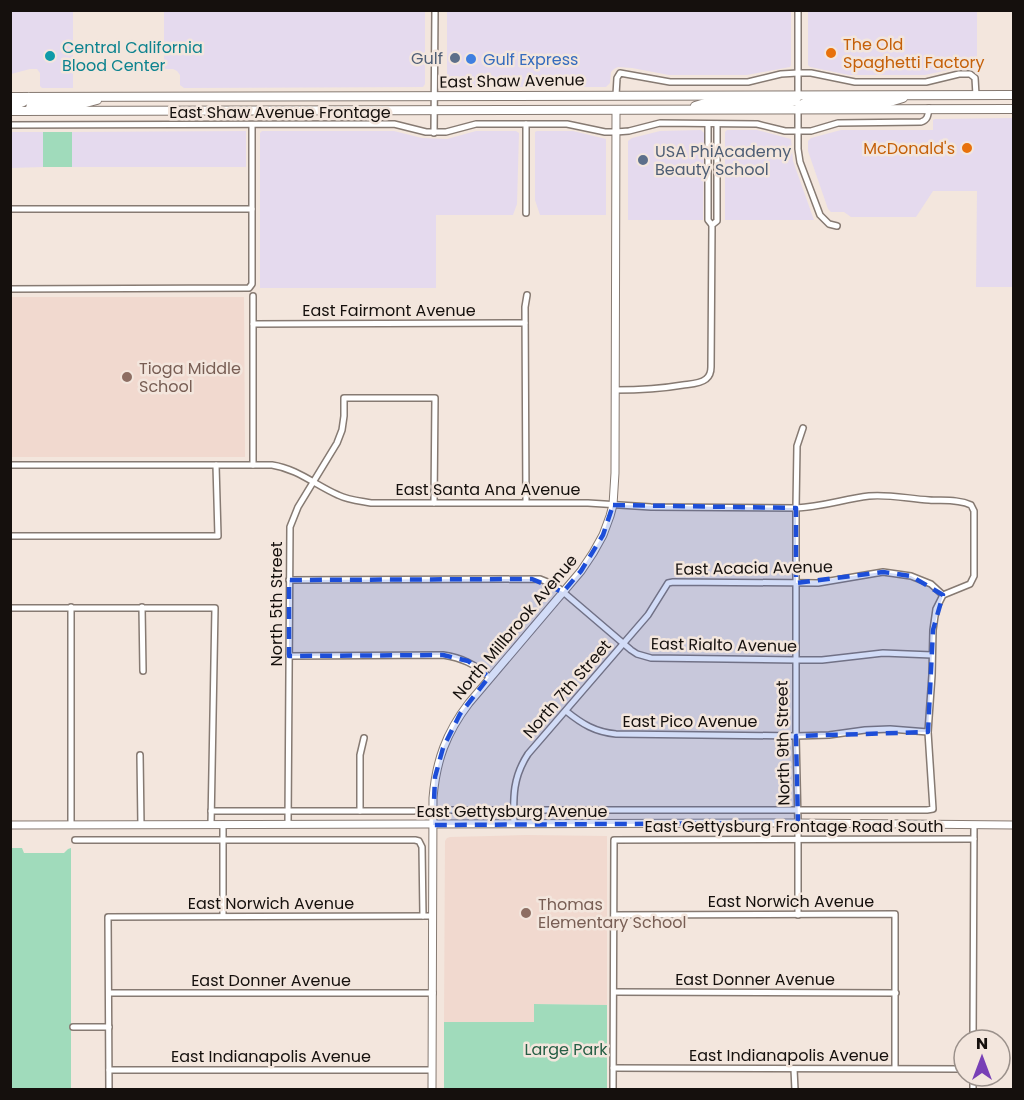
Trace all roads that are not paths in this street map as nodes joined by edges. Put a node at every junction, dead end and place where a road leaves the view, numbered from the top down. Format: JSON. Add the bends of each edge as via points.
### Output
{"nodes":[{"id":1,"x":435,"y":10,"type":"edge"},
{"id":2,"x":798,"y":10,"type":"edge"},
{"id":3,"x":798,"y":73,"type":"junction"},
{"id":4,"x":918,"y":94,"type":"junction"},
{"id":5,"x":1014,"y":94,"type":"edge"},
{"id":6,"x":616,"y":95,"type":"junction"},
{"id":7,"x":975,"y":95,"type":"junction"},
{"id":8,"x":798,"y":96,"type":"junction"},
{"id":9,"x":10,"y":97,"type":"edge"},
{"id":10,"x":29,"y":97,"type":"junction"},
{"id":11,"x":106,"y":97,"type":"junction"},
{"id":12,"x":435,"y":97,"type":"junction"},
{"id":13,"x":10,"y":104,"type":"edge"},
{"id":14,"x":929,"y":108,"type":"junction"},
{"id":15,"x":680,"y":109,"type":"junction"},
{"id":16,"x":798,"y":109,"type":"junction"},
{"id":17,"x":1014,"y":109,"type":"edge"},
{"id":18,"x":616,"y":110,"type":"junction"},
{"id":19,"x":10,"y":111,"type":"edge"},
{"id":20,"x":29,"y":111,"type":"junction"},
{"id":21,"x":434,"y":111,"type":"junction"},
{"id":22,"x":526,"y":124,"type":"junction"},
{"id":23,"x":708,"y":124,"type":"junction"},
{"id":24,"x":717,"y":124,"type":"junction"},
{"id":25,"x":252,"y":125,"type":"junction"},
{"id":26,"x":10,"y":126,"type":"edge"},
{"id":27,"x":798,"y":131,"type":"junction"},
{"id":28,"x":616,"y":132,"type":"junction"},
{"id":29,"x":435,"y":133,"type":"junction"},
{"id":30,"x":10,"y":209,"type":"edge"},
{"id":31,"x":252,"y":209,"type":"junction"},
{"id":32,"x":526,"y":213,"type":"dead end"},
{"id":33,"x":712,"y":225,"type":"junction"},
{"id":34,"x":837,"y":226,"type":"dead end"},
{"id":35,"x":10,"y":289,"type":"edge"},
{"id":36,"x":527,"y":295,"type":"dead end"},
{"id":37,"x":253,"y":296,"type":"dead end"},
{"id":38,"x":525,"y":323,"type":"junction"},
{"id":39,"x":253,"y":324,"type":"junction"},
{"id":40,"x":615,"y":390,"type":"junction"},
{"id":41,"x":803,"y":428,"type":"dead end"},
{"id":42,"x":10,"y":465,"type":"edge"},
{"id":43,"x":216,"y":465,"type":"junction"},
{"id":44,"x":253,"y":465,"type":"junction"},
{"id":45,"x":313,"y":481,"type":"junction"},
{"id":46,"x":526,"y":502,"type":"junction"},
{"id":47,"x":434,"y":503,"type":"junction"},
{"id":48,"x":613,"y":505,"type":"junction"},
{"id":49,"x":796,"y":508,"type":"junction"},
{"id":50,"x":10,"y":536,"type":"edge"},
{"id":51,"x":289,"y":580,"type":"junction"},
{"id":52,"x":668,"y":583,"type":"joint"},
{"id":53,"x":796,"y":583,"type":"junction"},
{"id":54,"x":563,"y":592,"type":"junction"},
{"id":55,"x":943,"y":595,"type":"junction"},
{"id":56,"x":71,"y":607,"type":"junction"},
{"id":57,"x":142,"y":607,"type":"junction"},
{"id":58,"x":10,"y":608,"type":"edge"},
{"id":59,"x":624,"y":644,"type":"junction"},
{"id":60,"x":289,"y":656,"type":"junction"},
{"id":61,"x":932,"y":656,"type":"junction"},
{"id":62,"x":796,"y":660,"type":"junction"},
{"id":63,"x":143,"y":671,"type":"dead end"},
{"id":64,"x":489,"y":677,"type":"junction"},
{"id":65,"x":566,"y":711,"type":"junction"},
{"id":66,"x":928,"y":732,"type":"junction"},
{"id":67,"x":796,"y":736,"type":"junction"},
{"id":68,"x":364,"y":738,"type":"dead end"},
{"id":69,"x":140,"y":755,"type":"dead end"},
{"id":70,"x":448,"y":810,"type":"dead end"},
{"id":71,"x":513,"y":810,"type":"junction"},
{"id":72,"x":798,"y":810,"type":"junction"},
{"id":73,"x":211,"y":811,"type":"junction"},
{"id":74,"x":288,"y":811,"type":"junction"},
{"id":75,"x":360,"y":811,"type":"junction"},
{"id":76,"x":414,"y":811,"type":"dead end"},
{"id":77,"x":798,"y":823,"type":"junction"},
{"id":78,"x":211,"y":824,"type":"junction"},
{"id":79,"x":223,"y":824,"type":"junction"},
{"id":80,"x":288,"y":824,"type":"junction"},
{"id":81,"x":514,"y":824,"type":"junction"},
{"id":82,"x":10,"y":825,"type":"edge"},
{"id":83,"x":71,"y":825,"type":"junction"},
{"id":84,"x":141,"y":825,"type":"junction"},
{"id":85,"x":433,"y":825,"type":"junction"},
{"id":86,"x":974,"y":825,"type":"junction"},
{"id":87,"x":1014,"y":825,"type":"edge"},
{"id":88,"x":798,"y":839,"type":"junction"},
{"id":89,"x":974,"y":839,"type":"junction"},
{"id":90,"x":75,"y":840,"type":"dead end"},
{"id":91,"x":223,"y":840,"type":"junction"},
{"id":92,"x":614,"y":915,"type":"junction"},
{"id":93,"x":798,"y":915,"type":"junction"},
{"id":94,"x":223,"y":916,"type":"junction"},
{"id":95,"x":423,"y":916,"type":"junction"},
{"id":96,"x":433,"y":916,"type":"junction"},
{"id":97,"x":614,"y":992,"type":"junction"},
{"id":98,"x":109,"y":993,"type":"junction"},
{"id":99,"x":433,"y":993,"type":"junction"},
{"id":100,"x":896,"y":993,"type":"junction"},
{"id":101,"x":74,"y":1027,"type":"dead end"},
{"id":102,"x":109,"y":1027,"type":"junction"},
{"id":103,"x":973,"y":1028,"type":"edge"},
{"id":104,"x":614,"y":1068,"type":"junction"},
{"id":105,"x":895,"y":1068,"type":"junction"},
{"id":106,"x":794,"y":1069,"type":"junction"},
{"id":107,"x":952,"y":1069,"type":"edge"},
{"id":108,"x":109,"y":1070,"type":"junction"},
{"id":109,"x":432,"y":1070,"type":"junction"},
{"id":110,"x":109,"y":1089,"type":"edge"},
{"id":111,"x":432,"y":1089,"type":"edge"},
{"id":112,"x":614,"y":1089,"type":"edge"},
{"id":113,"x":795,"y":1089,"type":"edge"}],
"edges":[{"from":1,"to":12,"type":"street"},
{"from":2,"to":3,"type":"street"},
{"from":3,"to":6,"type":"street","via":[[748,82],[664,82],[620,73]]},
{"from":3,"to":7,"type":"street","via":[[855,82],[926,82],[970,74],[975,78]]},
{"from":3,"to":8,"type":"street"},
{"from":4,"to":7,"type":"main road","name":"East Shaw Avenue"},
{"from":4,"to":8,"type":"main road","name":"East Shaw Avenue"},
{"from":4,"to":16,"type":"main road","via":[[890,102],[806,102]]},
{"from":5,"to":7,"type":"main road","name":"East Shaw Avenue"},
{"from":6,"to":8,"type":"main road","name":"East Shaw Avenue"},
{"from":6,"to":12,"type":"main road","name":"East Shaw Avenue"},
{"from":8,"to":15,"type":"main road","via":[[789,103],[708,102]]},
{"from":9,"to":10,"type":"main road","name":"East Shaw Avenue"},
{"from":10,"to":11,"type":"main road","name":"East Shaw Avenue"},
{"from":10,"to":13,"type":"main road","via":[[21,104]]},
{"from":11,"to":12,"type":"main road","name":"East Shaw Avenue"},
{"from":11,"to":20,"type":"main road","via":[[86,103],[34,103]]},
{"from":12,"to":21,"type":"street"},
{"from":14,"to":16,"type":"main road","name":"East Shaw Avenue"},
{"from":14,"to":17,"type":"main road","name":"East Shaw Avenue"},
{"from":14,"to":27,"type":"street","name":"East Shaw Avenue Frontage","via":[[921,122],[838,123]]},
{"from":15,"to":16,"type":"main road","name":"East Shaw Avenue"},
{"from":15,"to":18,"type":"main road","name":"East Shaw Avenue"},
{"from":16,"to":27,"type":"street"},
{"from":18,"to":21,"type":"main road","name":"East Shaw Avenue"},
{"from":18,"to":28,"type":"street","name":"North Millbrook Avenue"},
{"from":19,"to":20,"type":"main road","name":"East Shaw Avenue"},
{"from":20,"to":21,"type":"main road","name":"East Shaw Avenue"},
{"from":21,"to":29,"type":"street"},
{"from":22,"to":28,"type":"street","name":"East Shaw Avenue Frontage","via":[[574,124]]},
{"from":22,"to":29,"type":"street","name":"East Shaw Avenue Frontage","via":[[476,124]]},
{"from":22,"to":32,"type":"street"},
{"from":23,"to":24,"type":"street","name":"East Shaw Avenue Frontage"},
{"from":23,"to":28,"type":"street","name":"East Shaw Avenue Frontage","via":[[660,123]]},
{"from":23,"to":33,"type":"street","via":[[708,220]]},
{"from":24,"to":27,"type":"street","name":"East Shaw Avenue Frontage","via":[[757,124]]},
{"from":24,"to":33,"type":"street","via":[[717,221]]},
{"from":25,"to":26,"type":"street","name":"East Shaw Avenue Frontage"},
{"from":25,"to":29,"type":"street","name":"East Shaw Avenue Frontage","via":[[394,124]]},
{"from":25,"to":31,"type":"street"},
{"from":27,"to":34,"type":"street","via":[[798,155],[817,208],[829,224]]},
{"from":28,"to":40,"type":"street","name":"North Millbrook Avenue"},
{"from":30,"to":31,"type":"street"},
{"from":31,"to":35,"type":"street","via":[[252,284],[246,289]]},
{"from":33,"to":40,"type":"street","via":[[711,371],[707,378],[657,389]]},
{"from":36,"to":38,"type":"street"},
{"from":37,"to":39,"type":"street"},
{"from":38,"to":39,"type":"street","name":"East Fairmont Avenue"},
{"from":38,"to":46,"type":"street"},
{"from":39,"to":44,"type":"street"},
{"from":40,"to":48,"type":"street","name":"North Millbrook Avenue"},
{"from":41,"to":49,"type":"street","name":"North 9th Street","via":[[797,446]]},
{"from":42,"to":43,"type":"street","name":"East Santa Ana Avenue"},
{"from":43,"to":44,"type":"street","name":"East Santa Ana Avenue"},
{"from":43,"to":50,"type":"street","via":[[218,536]]},
{"from":44,"to":45,"type":"street","name":"East Santa Ana Avenue","via":[[283,467]]},
{"from":45,"to":47,"type":"street","name":"East Santa Ana Avenue","via":[[354,501]]},
{"from":45,"to":47,"type":"street","name":"North 5th Street","via":[[342,430],[344,398],[435,398]]},
{"from":45,"to":51,"type":"street","name":"North 5th Street","via":[[290,527]]},
{"from":46,"to":47,"type":"street","name":"East Santa Ana Avenue"},
{"from":46,"to":48,"type":"street","name":"East Santa Ana Avenue"},
{"from":48,"to":49,"type":"street","name":"East Santa Ana Avenue"},
{"from":48,"to":54,"type":"street","name":"North Millbrook Avenue","via":[[593,553]]},
{"from":49,"to":53,"type":"street","name":"North 9th Street"},
{"from":49,"to":55,"type":"street","name":"East Santa Ana Avenue","via":[[878,496],[971,505],[974,576],[970,584]]},
{"from":51,"to":54,"type":"street","name":"East Rialto Avenue","via":[[532,579],[547,582]]},
{"from":51,"to":60,"type":"street","name":"North 5th Street"},
{"from":52,"to":53,"type":"street","name":"East Acacia Avenue"},
{"from":52,"to":59,"type":"street","name":"North 7th Street"},
{"from":53,"to":55,"type":"street","name":"East Acacia Avenue","via":[[883,572],[931,584]]},
{"from":53,"to":62,"type":"street","name":"North 9th Street"},
{"from":54,"to":59,"type":"street","name":"East Rialto Avenue"},
{"from":54,"to":64,"type":"street","name":"North Millbrook Avenue"},
{"from":55,"to":61,"type":"street","via":[[936,609]]},
{"from":56,"to":57,"type":"street"},
{"from":56,"to":58,"type":"street"},
{"from":56,"to":83,"type":"street"},
{"from":57,"to":63,"type":"street"},
{"from":57,"to":73,"type":"street","via":[[215,608]]},
{"from":59,"to":62,"type":"street","name":"East Rialto Avenue","via":[[651,658]]},
{"from":59,"to":65,"type":"street","name":"North 7th Street"},
{"from":60,"to":64,"type":"street","via":[[443,655],[468,661]]},
{"from":60,"to":74,"type":"street","name":"North 5th Street"},
{"from":61,"to":62,"type":"street","name":"East Rialto Avenue","via":[[882,653]]},
{"from":61,"to":66,"type":"street"},
{"from":62,"to":67,"type":"street","name":"North 9th Street"},
{"from":64,"to":85,"type":"street","name":"North Millbrook Avenue","via":[[460,714],[443,748],[435,777]]},
{"from":65,"to":67,"type":"street","name":"East Pico Avenue","via":[[602,733]]},
{"from":65,"to":71,"type":"street","name":"North 7th Street","via":[[524,761],[514,787]]},
{"from":66,"to":67,"type":"street","name":"East Pico Avenue","via":[[890,729]]},
{"from":66,"to":72,"type":"street","via":[[933,809]]},
{"from":67,"to":72,"type":"street","name":"North 9th Street"},
{"from":68,"to":75,"type":"street","via":[[360,755]]},
{"from":69,"to":84,"type":"street"},
{"from":70,"to":71,"type":"street"},
{"from":71,"to":72,"type":"street"},
{"from":71,"to":81,"type":"street","name":"North 7th Street"},
{"from":72,"to":77,"type":"street","name":"North 9th Street"},
{"from":73,"to":74,"type":"street","name":"East Gettysburg Avenue"},
{"from":73,"to":78,"type":"street"},
{"from":74,"to":75,"type":"street","name":"East Gettysburg Avenue"},
{"from":74,"to":80,"type":"street","name":"North 5th Street"},
{"from":75,"to":76,"type":"street","name":"East Gettysburg Avenue"},
{"from":77,"to":81,"type":"street","name":"East Gettysburg Avenue"},
{"from":77,"to":86,"type":"street","name":"East Gettysburg Avenue"},
{"from":77,"to":88,"type":"street","name":"North 9th Street"},
{"from":78,"to":79,"type":"street","name":"East Gettysburg Avenue"},
{"from":78,"to":84,"type":"street","name":"East Gettysburg Avenue"},
{"from":79,"to":80,"type":"street","name":"East Gettysburg Avenue"},
{"from":79,"to":91,"type":"street"},
{"from":80,"to":85,"type":"street","name":"East Gettysburg Avenue"},
{"from":81,"to":85,"type":"street","name":"East Gettysburg Avenue"},
{"from":82,"to":83,"type":"street","name":"East Gettysburg Avenue"},
{"from":83,"to":84,"type":"street","name":"East Gettysburg Avenue"},
{"from":85,"to":96,"type":"street","name":"North Millbrook Avenue"},
{"from":86,"to":87,"type":"street","name":"East Gettysburg Avenue"},
{"from":86,"to":89,"type":"street"},
{"from":88,"to":89,"type":"street","name":"East Gettysburg Frontage Road South"},
{"from":88,"to":92,"type":"street","name":"East Gettysburg Frontage Road South","via":[[615,840]]},
{"from":88,"to":93,"type":"street","name":"North 9th Street"},
{"from":89,"to":103,"type":"street"},
{"from":90,"to":91,"type":"street","name":"East Gettysburg Avenue"},
{"from":91,"to":94,"type":"street"},
{"from":91,"to":95,"type":"street","name":"East Gettysburg Avenue","via":[[415,840],[422,847]]},
{"from":92,"to":93,"type":"street","name":"East Norwich Avenue"},
{"from":92,"to":97,"type":"street"},
{"from":93,"to":100,"type":"street","name":"East Norwich Avenue","via":[[895,914]]},
{"from":94,"to":95,"type":"street","name":"East Norwich Avenue"},
{"from":94,"to":98,"type":"street","name":"East Norwich Avenue","via":[[108,917]]},
{"from":95,"to":96,"type":"street","name":"East Norwich Avenue"},
{"from":96,"to":99,"type":"street","name":"North Millbrook Avenue"},
{"from":97,"to":100,"type":"street","name":"East Donner Avenue"},
{"from":97,"to":104,"type":"street"},
{"from":98,"to":99,"type":"street","name":"East Donner Avenue"},
{"from":98,"to":102,"type":"street"},
{"from":99,"to":109,"type":"street","name":"North Millbrook Avenue"},
{"from":100,"to":105,"type":"street"},
{"from":101,"to":102,"type":"street"},
{"from":102,"to":108,"type":"street"},
{"from":104,"to":106,"type":"street","name":"East Indianapolis Avenue"},
{"from":104,"to":112,"type":"street"},
{"from":105,"to":106,"type":"street","name":"East Indianapolis Avenue"},
{"from":105,"to":107,"type":"street","name":"East Indianapolis Avenue"},
{"from":106,"to":113,"type":"street"},
{"from":108,"to":109,"type":"street","name":"East Indianapolis Avenue"},
{"from":108,"to":110,"type":"street"},
{"from":109,"to":111,"type":"street","name":"North Millbrook Avenue"}]}
